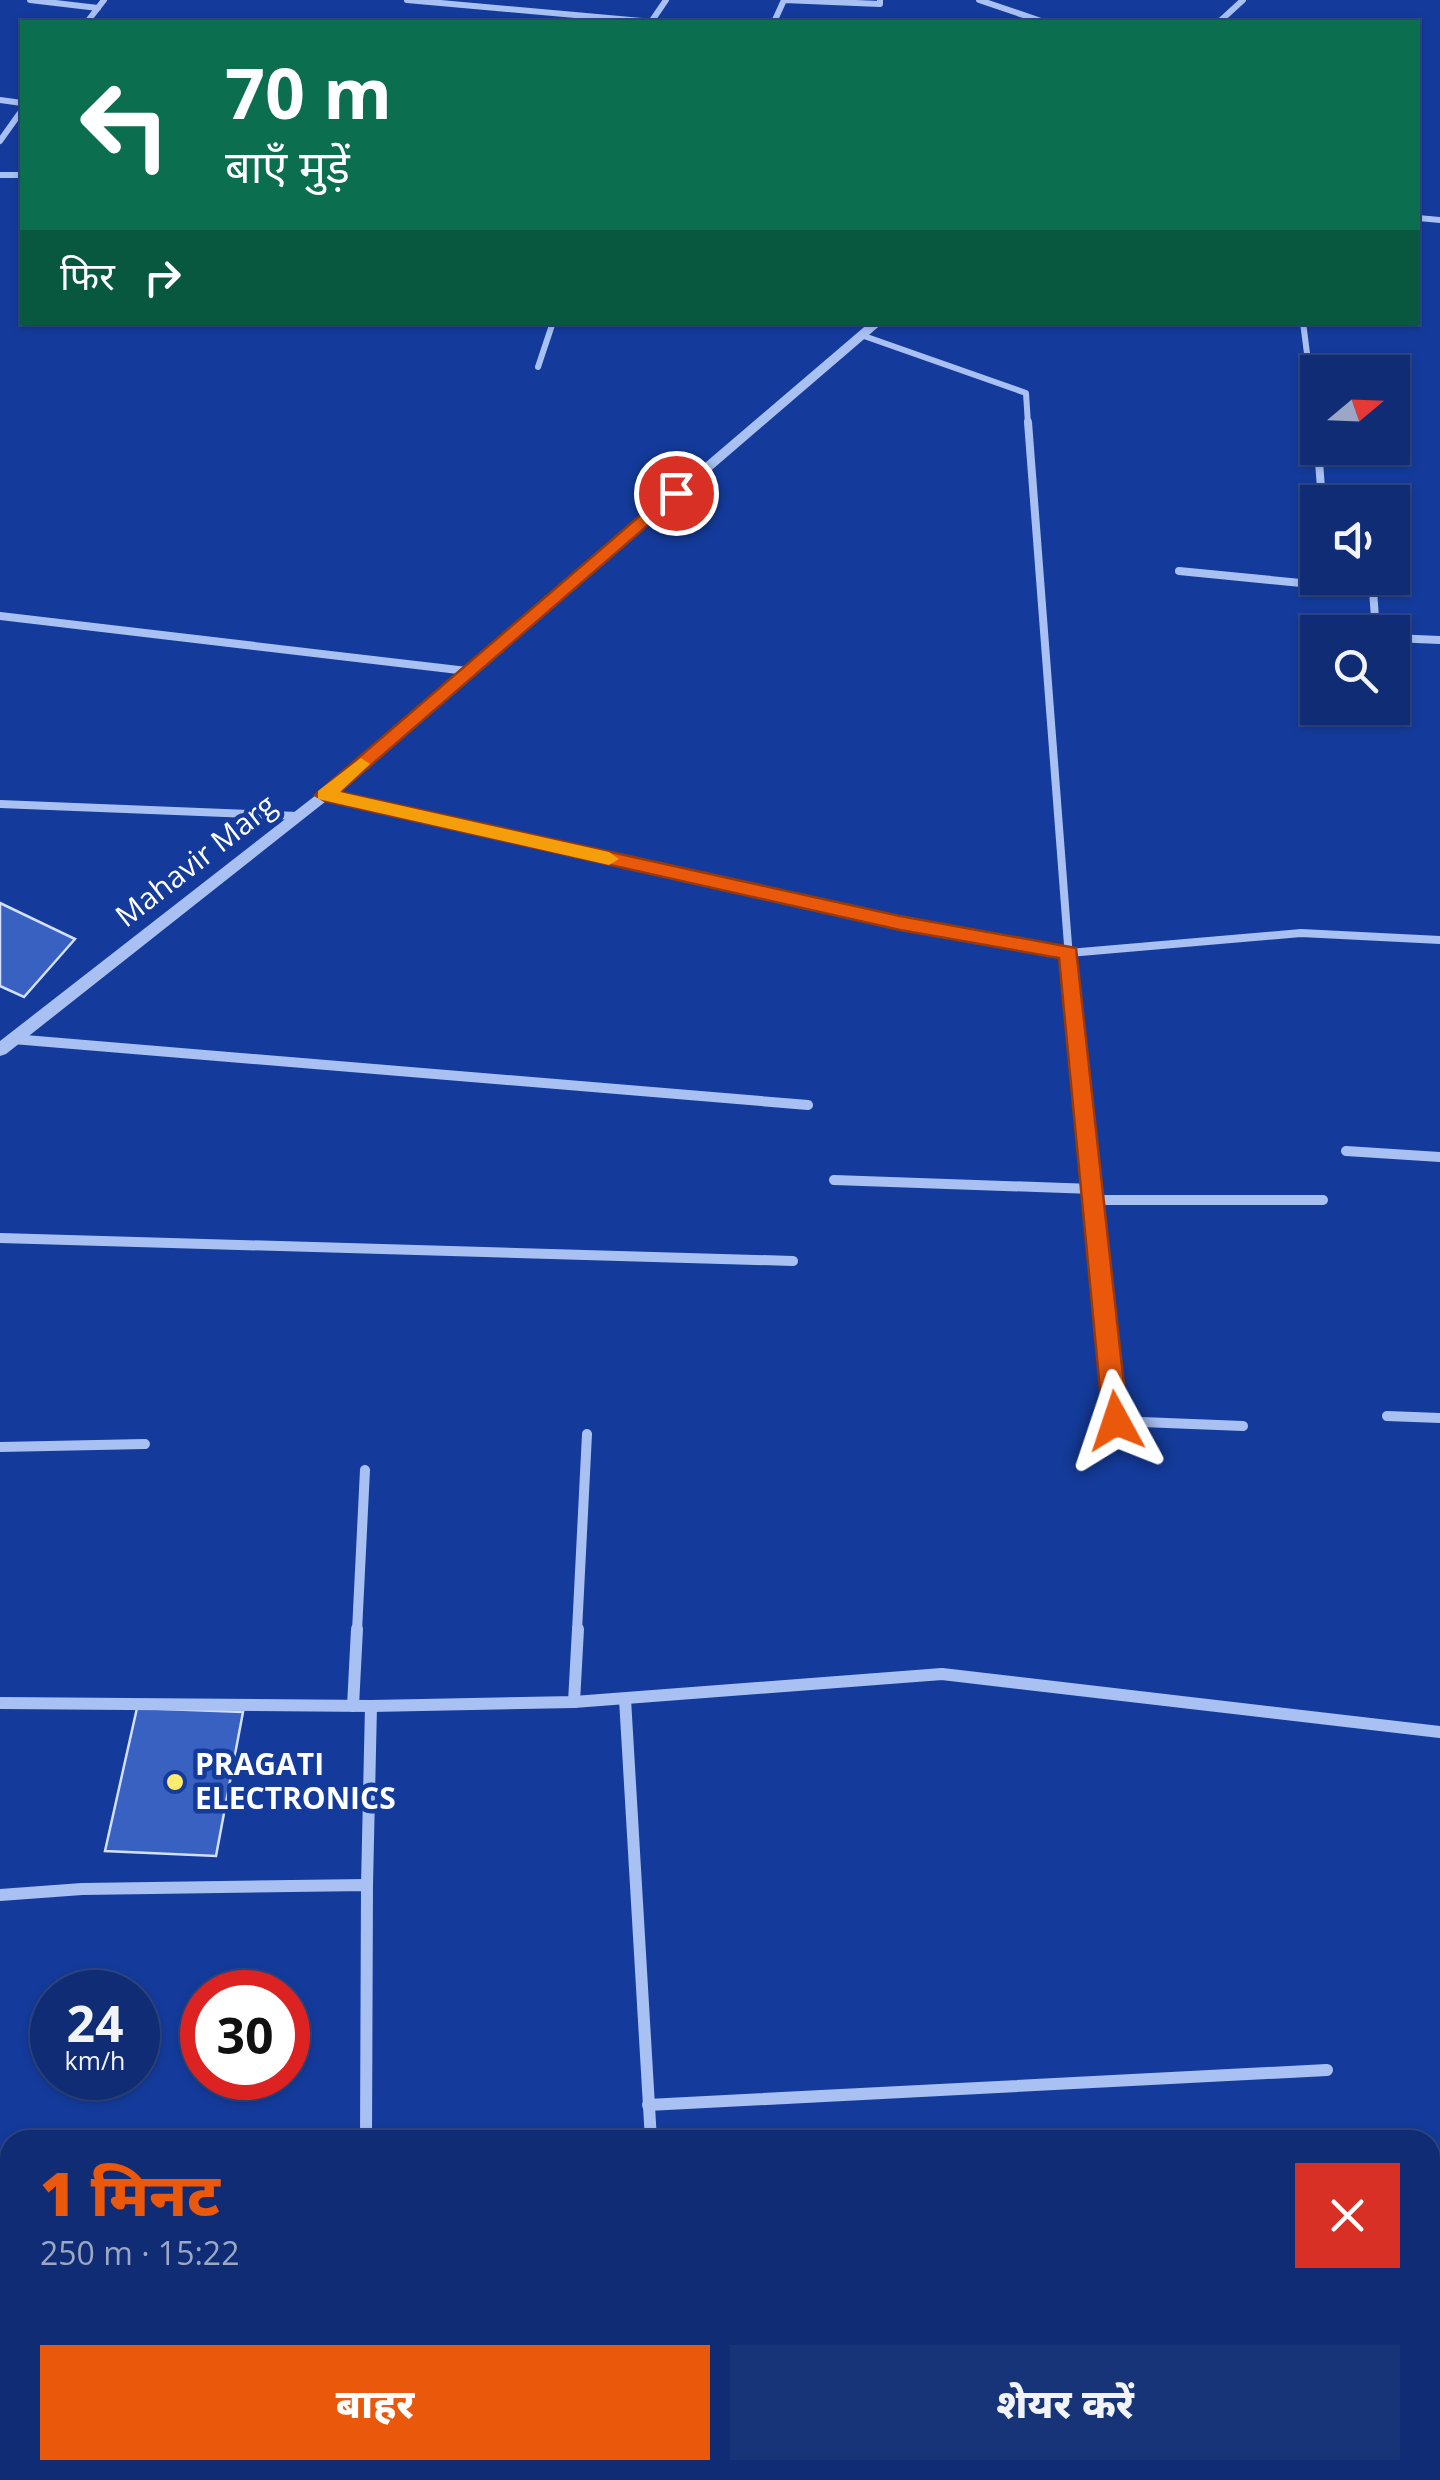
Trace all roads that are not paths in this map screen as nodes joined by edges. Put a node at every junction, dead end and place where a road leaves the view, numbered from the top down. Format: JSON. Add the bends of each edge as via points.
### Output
{"nodes":[{"id":1,"x":30,"y":0,"type":"edge"},
{"id":2,"x":104,"y":0,"type":"edge"},
{"id":3,"x":407,"y":0,"type":"edge"},
{"id":4,"x":880,"y":0,"type":"edge"},
{"id":5,"x":979,"y":0,"type":"edge"},
{"id":6,"x":1243,"y":0,"type":"edge"},
{"id":7,"x":98,"y":8,"type":"junction"},
{"id":8,"x":89,"y":20,"type":"edge"},
{"id":9,"x":630,"y":20,"type":"edge"},
{"id":10,"x":775,"y":20,"type":"edge"},
{"id":11,"x":1038,"y":20,"type":"edge"},
{"id":12,"x":1220,"y":20,"type":"edge"},
{"id":13,"x":20,"y":109,"type":"edge"},
{"id":14,"x":0,"y":141,"type":"edge"},
{"id":15,"x":552,"y":325,"type":"edge"},
{"id":16,"x":875,"y":325,"type":"edge"},
{"id":17,"x":1303,"y":325,"type":"edge"},
{"id":18,"x":864,"y":336,"type":"junction"},
{"id":19,"x":1307,"y":355,"type":"edge"},
{"id":20,"x":538,"y":367,"type":"dead end"},
{"id":21,"x":1179,"y":571,"type":"dead end"},
{"id":22,"x":1374,"y":615,"type":"edge"},
{"id":23,"x":0,"y":616,"type":"edge"},
{"id":24,"x":1410,"y":639,"type":"edge"},
{"id":25,"x":1440,"y":640,"type":"edge"},
{"id":26,"x":467,"y":671,"type":"junction"},
{"id":27,"x":325,"y":795,"type":"junction"},
{"id":28,"x":0,"y":804,"type":"edge"},
{"id":29,"x":298,"y":816,"type":"junction"},
{"id":30,"x":1440,"y":940,"type":"edge"},
{"id":31,"x":1069,"y":953,"type":"junction"},
{"id":32,"x":14,"y":1039,"type":"junction"},
{"id":33,"x":0,"y":1050,"type":"edge"},
{"id":34,"x":808,"y":1104,"type":"dead end"},
{"id":35,"x":1346,"y":1152,"type":"dead end"},
{"id":36,"x":1440,"y":1158,"type":"edge"},
{"id":37,"x":834,"y":1180,"type":"dead end"},
{"id":38,"x":1093,"y":1194,"type":"junction"},
{"id":39,"x":1323,"y":1200,"type":"dead end"},
{"id":40,"x":0,"y":1238,"type":"edge"},
{"id":41,"x":793,"y":1261,"type":"dead end"},
{"id":42,"x":1387,"y":1416,"type":"dead end"},
{"id":43,"x":1440,"y":1418,"type":"edge"},
{"id":44,"x":1243,"y":1426,"type":"dead end"},
{"id":45,"x":586,"y":1434,"type":"dead end"},
{"id":46,"x":145,"y":1444,"type":"dead end"},
{"id":47,"x":0,"y":1447,"type":"edge"},
{"id":48,"x":364,"y":1470,"type":"dead end"},
{"id":49,"x":625,"y":1699,"type":"junction"},
{"id":50,"x":574,"y":1702,"type":"junction"},
{"id":51,"x":0,"y":1704,"type":"edge"},
{"id":52,"x":352,"y":1706,"type":"junction"},
{"id":53,"x":371,"y":1706,"type":"junction"},
{"id":54,"x":1440,"y":1732,"type":"edge"},
{"id":55,"x":367,"y":1886,"type":"junction"},
{"id":56,"x":0,"y":1895,"type":"edge"},
{"id":57,"x":1328,"y":2070,"type":"dead end"},
{"id":58,"x":648,"y":2105,"type":"junction"},
{"id":59,"x":366,"y":2130,"type":"edge"},
{"id":60,"x":650,"y":2130,"type":"edge"}],
"edges":[{"from":1,"to":7,"type":"street"},
{"from":2,"to":7,"type":"street"},
{"from":3,"to":9,"type":"street"},
{"from":4,"to":10,"type":"street","via":[[784,0]]},
{"from":5,"to":11,"type":"street"},
{"from":6,"to":12,"type":"street"},
{"from":7,"to":8,"type":"street"},
{"from":13,"to":14,"type":"street"},
{"from":15,"to":20,"type":"street"},
{"from":16,"to":18,"type":"street","name":"Mahavir Marg"},
{"from":17,"to":19,"type":"street"},
{"from":18,"to":26,"type":"street","name":"Mahavir Marg"},
{"from":18,"to":31,"type":"street","via":[[1026,394]]},
{"from":21,"to":22,"type":"street","via":[[1372,590]]},
{"from":23,"to":26,"type":"street"},
{"from":24,"to":25,"type":"street"},
{"from":26,"to":27,"type":"street","name":"Mahavir Marg"},
{"from":27,"to":29,"type":"street","name":"Mahavir Marg"},
{"from":27,"to":31,"type":"street","via":[[900,923]]},
{"from":28,"to":29,"type":"street"},
{"from":29,"to":32,"type":"street","name":"Mahavir Marg"},
{"from":30,"to":31,"type":"street","via":[[1302,933]]},
{"from":31,"to":38,"type":"street"},
{"from":32,"to":33,"type":"street","name":"Mahavir Marg"},
{"from":32,"to":34,"type":"street"},
{"from":35,"to":36,"type":"street"},
{"from":37,"to":38,"type":"street"},
{"from":38,"to":39,"type":"street"},
{"from":38,"to":44,"type":"street","via":[[1116,1421]]},
{"from":40,"to":41,"type":"street"},
{"from":42,"to":43,"type":"street"},
{"from":45,"to":50,"type":"street"},
{"from":46,"to":47,"type":"street"},
{"from":48,"to":52,"type":"street"},
{"from":49,"to":50,"type":"street"},
{"from":49,"to":54,"type":"street","via":[[942,1674]]},
{"from":49,"to":58,"type":"street"},
{"from":50,"to":53,"type":"street"},
{"from":51,"to":52,"type":"street"},
{"from":52,"to":53,"type":"street"},
{"from":53,"to":55,"type":"street"},
{"from":55,"to":56,"type":"street"},
{"from":55,"to":59,"type":"street"},
{"from":57,"to":58,"type":"street"},
{"from":58,"to":60,"type":"street"}]}
